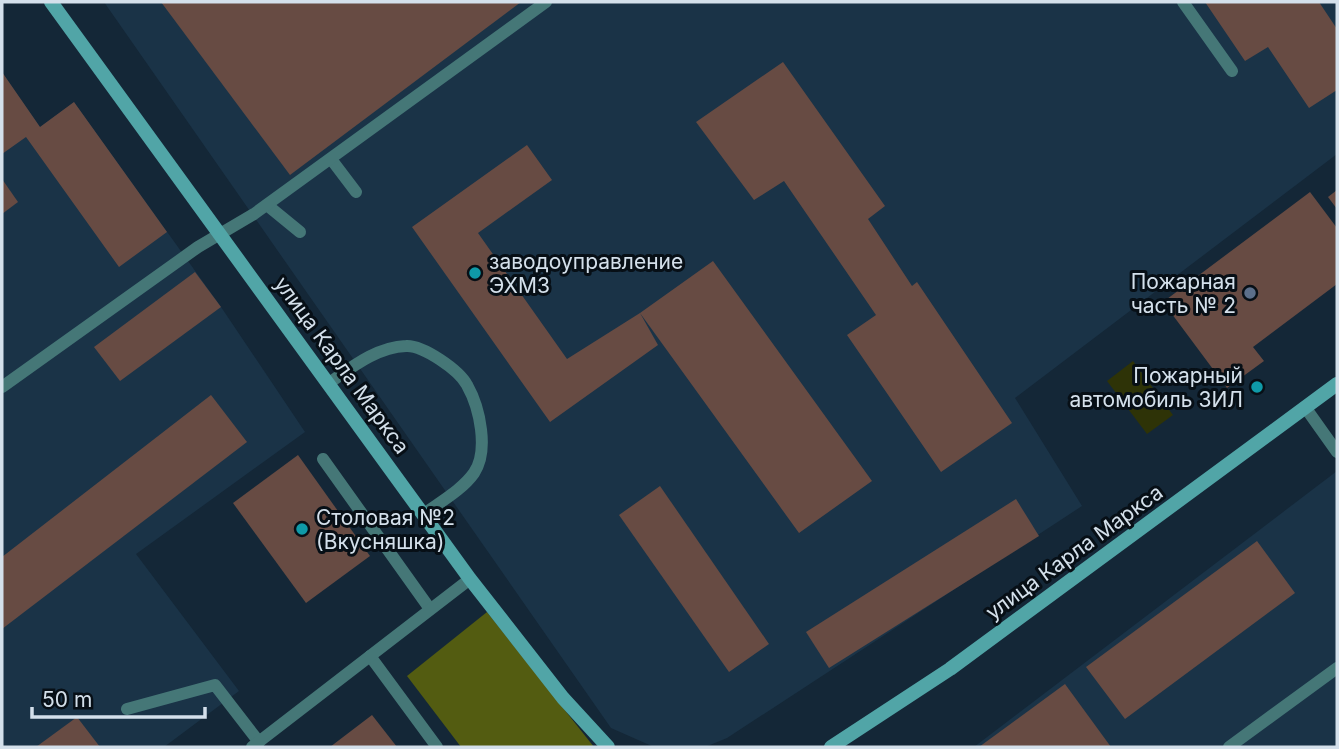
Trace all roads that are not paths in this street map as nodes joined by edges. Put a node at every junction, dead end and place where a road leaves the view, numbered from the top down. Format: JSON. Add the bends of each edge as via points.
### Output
{"nodes":[{"id":1,"x":51,"y":2,"type":"edge"},
{"id":2,"x":547,"y":2,"type":"edge"},
{"id":3,"x":1183,"y":2,"type":"edge"},
{"id":4,"x":1232,"y":71,"type":"dead end"},
{"id":5,"x":331,"y":159,"type":"junction"},
{"id":6,"x":356,"y":192,"type":"dead end"},
{"id":7,"x":267,"y":205,"type":"junction"},
{"id":8,"x":300,"y":232,"type":"dead end"},
{"id":9,"x":220,"y":234,"type":"junction"},
{"id":10,"x":329,"y":383,"type":"junction"},
{"id":11,"x":1337,"y":384,"type":"edge"},
{"id":12,"x":2,"y":387,"type":"edge"},
{"id":13,"x":1305,"y":407,"type":"junction"},
{"id":14,"x":1337,"y":452,"type":"edge"},
{"id":15,"x":323,"y":458,"type":"dead end"},
{"id":16,"x":424,"y":514,"type":"junction"},
{"id":17,"x":470,"y":579,"type":"junction"},
{"id":18,"x":430,"y":609,"type":"junction"},
{"id":19,"x":370,"y":656,"type":"junction"},
{"id":20,"x":1337,"y":668,"type":"edge"},
{"id":21,"x":127,"y":709,"type":"dead end"},
{"id":22,"x":255,"y":745,"type":"edge"},
{"id":23,"x":437,"y":747,"type":"edge"},
{"id":24,"x":608,"y":747,"type":"edge"},
{"id":25,"x":831,"y":747,"type":"edge"},
{"id":26,"x":1229,"y":747,"type":"edge"}],
"edges":[{"from":1,"to":9,"type":"street","name":"улица Карла Маркса"},
{"from":2,"to":5,"type":"lane"},
{"from":3,"to":4,"type":"lane"},
{"from":5,"to":6,"type":"lane"},
{"from":5,"to":7,"type":"lane"},
{"from":7,"to":8,"type":"lane"},
{"from":7,"to":9,"type":"lane"},
{"from":9,"to":10,"type":"street","name":"улица Карла Маркса"},
{"from":9,"to":12,"type":"lane"},
{"from":10,"to":16,"type":"street","name":"улица Карла Маркса"},
{"from":10,"to":16,"type":"lane","via":[[377,352],[408,345],[437,356],[467,384],[480,427],[481,456],[474,474]]},
{"from":11,"to":13,"type":"street","name":"улица Карла Маркса"},
{"from":13,"to":14,"type":"lane"},
{"from":13,"to":25,"type":"street","name":"улица Карла Маркса","via":[[950,669]]},
{"from":15,"to":18,"type":"lane"},
{"from":16,"to":17,"type":"street","name":"улица Карла Маркса"},
{"from":17,"to":18,"type":"lane"},
{"from":17,"to":24,"type":"street","name":"улица Карла Маркса","via":[[563,698]]},
{"from":18,"to":19,"type":"lane"},
{"from":19,"to":22,"type":"lane"},
{"from":19,"to":23,"type":"lane"},
{"from":20,"to":26,"type":"lane"},
{"from":21,"to":22,"type":"lane","via":[[215,685]]}]}
